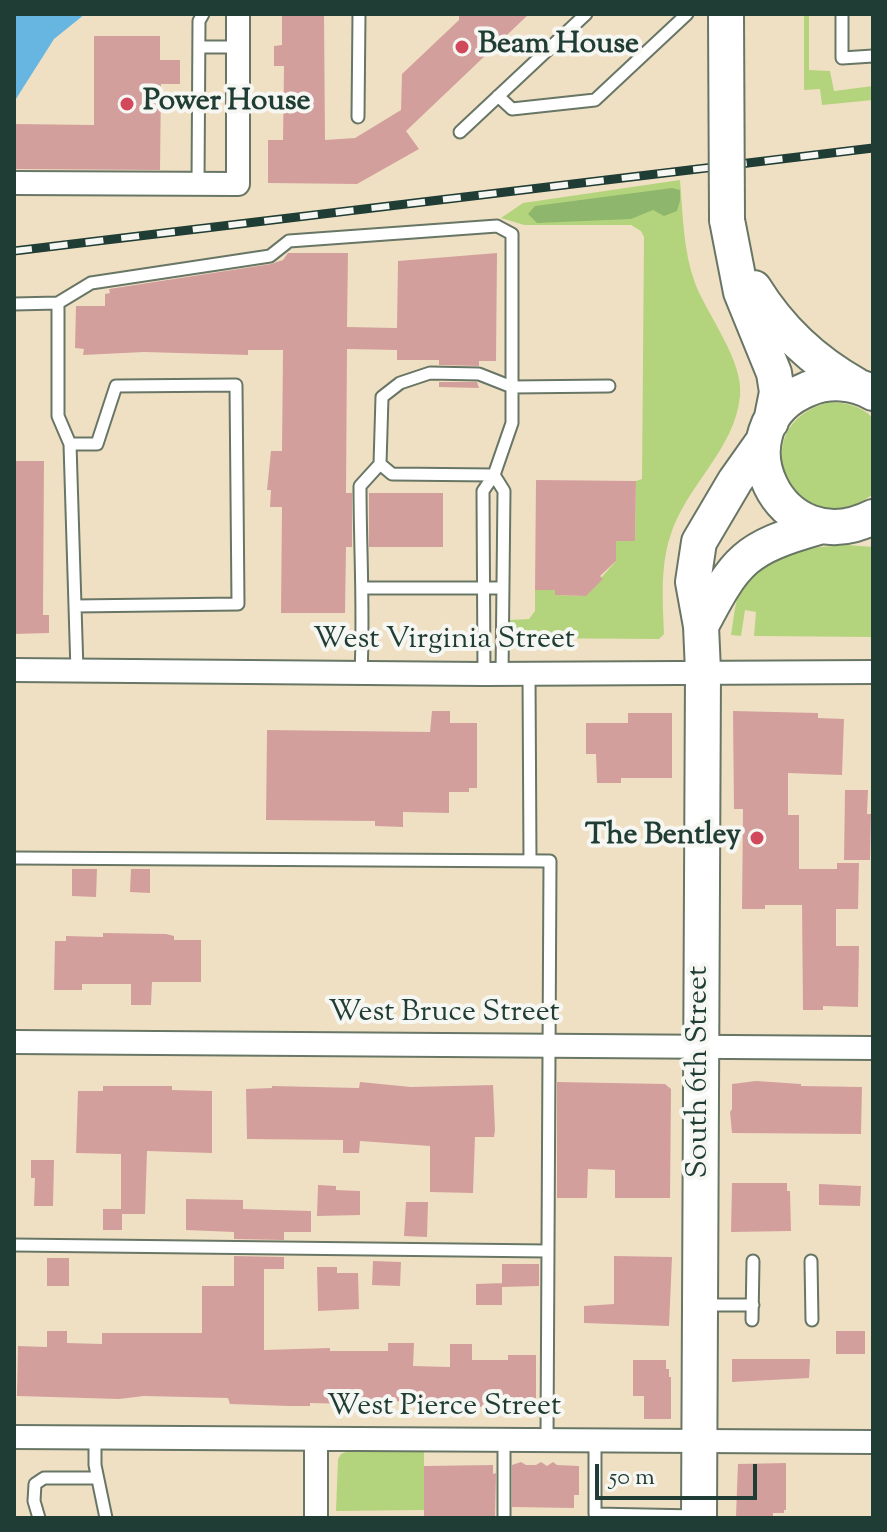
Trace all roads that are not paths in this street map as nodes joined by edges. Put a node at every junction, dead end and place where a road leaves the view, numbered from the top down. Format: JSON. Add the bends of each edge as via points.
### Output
{"nodes":[{"id":1,"x":203,"y":14,"type":"edge"},
{"id":2,"x":238,"y":14,"type":"edge"},
{"id":3,"x":359,"y":14,"type":"edge"},
{"id":4,"x":586,"y":14,"type":"edge"},
{"id":5,"x":687,"y":14,"type":"edge"},
{"id":6,"x":726,"y":14,"type":"edge"},
{"id":7,"x":842,"y":14,"type":"edge"},
{"id":8,"x":199,"y":47,"type":"junction"},
{"id":9,"x":238,"y":47,"type":"junction"},
{"id":10,"x":873,"y":56,"type":"edge"},
{"id":11,"x":498,"y":96,"type":"junction"},
{"id":12,"x":358,"y":117,"type":"dead end"},
{"id":13,"x":460,"y":132,"type":"dead end"},
{"id":14,"x":14,"y":183,"type":"edge"},
{"id":15,"x":198,"y":184,"type":"junction"},
{"id":16,"x":739,"y":276,"type":"junction"},
{"id":17,"x":58,"y":303,"type":"junction"},
{"id":18,"x":14,"y":304,"type":"edge"},
{"id":19,"x":609,"y":386,"type":"dead end"},
{"id":20,"x":512,"y":387,"type":"junction"},
{"id":21,"x":868,"y":390,"type":"edge"},
{"id":22,"x":767,"y":431,"type":"junction"},
{"id":23,"x":70,"y":444,"type":"junction"},
{"id":24,"x":380,"y":464,"type":"junction"},
{"id":25,"x":494,"y":475,"type":"junction"},
{"id":26,"x":873,"y":517,"type":"edge"},
{"id":27,"x":819,"y":527,"type":"junction"},
{"id":28,"x":363,"y":588,"type":"junction"},
{"id":29,"x":503,"y":588,"type":"junction"},
{"id":30,"x":482,"y":589,"type":"junction"},
{"id":31,"x":75,"y":606,"type":"junction"},
{"id":32,"x":701,"y":626,"type":"junction"},
{"id":33,"x":14,"y":670,"type":"edge"},
{"id":34,"x":77,"y":671,"type":"junction"},
{"id":35,"x":703,"y":671,"type":"junction"},
{"id":36,"x":873,"y":672,"type":"edge"},
{"id":37,"x":361,"y":673,"type":"junction"},
{"id":38,"x":493,"y":674,"type":"junction"},
{"id":39,"x":529,"y":674,"type":"junction"},
{"id":40,"x":14,"y":858,"type":"edge"},
{"id":41,"x":530,"y":861,"type":"junction"},
{"id":42,"x":14,"y":1042,"type":"edge"},
{"id":43,"x":547,"y":1046,"type":"junction"},
{"id":44,"x":701,"y":1047,"type":"junction"},
{"id":45,"x":873,"y":1048,"type":"edge"},
{"id":46,"x":14,"y":1245,"type":"edge"},
{"id":47,"x":547,"y":1251,"type":"junction"},
{"id":48,"x":753,"y":1261,"type":"dead end"},
{"id":49,"x":811,"y":1261,"type":"dead end"},
{"id":50,"x":700,"y":1305,"type":"junction"},
{"id":51,"x":753,"y":1305,"type":"junction"},
{"id":52,"x":752,"y":1320,"type":"dead end"},
{"id":53,"x":812,"y":1320,"type":"dead end"},
{"id":54,"x":14,"y":1437,"type":"edge"},
{"id":55,"x":95,"y":1438,"type":"junction"},
{"id":56,"x":316,"y":1439,"type":"junction"},
{"id":57,"x":504,"y":1439,"type":"junction"},
{"id":58,"x":547,"y":1439,"type":"junction"},
{"id":59,"x":595,"y":1440,"type":"junction"},
{"id":60,"x":699,"y":1440,"type":"junction"},
{"id":61,"x":873,"y":1442,"type":"edge"},
{"id":62,"x":97,"y":1478,"type":"junction"},
{"id":63,"x":699,"y":1517,"type":"edge"},
{"id":64,"x":39,"y":1518,"type":"edge"},
{"id":65,"x":106,"y":1518,"type":"edge"},
{"id":66,"x":316,"y":1518,"type":"edge"},
{"id":67,"x":504,"y":1518,"type":"edge"}],
"edges":[{"from":1,"to":8,"type":"lane"},
{"from":2,"to":9,"type":"street"},
{"from":3,"to":12,"type":"lane"},
{"from":4,"to":11,"type":"lane"},
{"from":5,"to":11,"type":"lane","via":[[595,100],[512,109]]},
{"from":6,"to":16,"type":"main road","name":"South 6th Street","bridge":true,"via":[[727,220]]},
{"from":7,"to":10,"type":"lane","via":[[842,58]]},
{"from":8,"to":9,"type":"lane"},
{"from":8,"to":15,"type":"lane"},
{"from":9,"to":15,"type":"street","via":[[238,184]]},
{"from":11,"to":13,"type":"lane"},
{"from":14,"to":15,"type":"street"},
{"from":16,"to":21,"type":"main road","name":"South 6th Street","via":[[802,347],[826,368]]},
{"from":16,"to":22,"type":"main road","name":"South 6th Street","via":[[774,373],[777,392]]},
{"from":17,"to":18,"type":"lane"},
{"from":17,"to":20,"type":"lane","via":[[91,283],[270,256],[289,241],[497,226],[512,234]]},
{"from":17,"to":23,"type":"lane","via":[[58,416]]},
{"from":19,"to":20,"type":"lane"},
{"from":20,"to":24,"type":"lane","via":[[479,374],[430,373],[400,383],[382,397]]},
{"from":20,"to":25,"type":"lane","via":[[512,423]]},
{"from":21,"to":22,"type":"main road","via":[[816,385],[782,405]]},
{"from":22,"to":27,"type":"main road","via":[[763,463],[768,485],[789,511]]},
{"from":22,"to":32,"type":"main road","name":"South 6th Street","via":[[699,542],[693,582]]},
{"from":23,"to":31,"type":"lane"},
{"from":23,"to":31,"type":"lane","via":[[97,444],[116,386],[236,385],[238,604]]},
{"from":24,"to":25,"type":"lane","via":[[392,474]]},
{"from":24,"to":28,"type":"lane","via":[[360,486]]},
{"from":25,"to":29,"type":"lane","via":[[504,491]]},
{"from":25,"to":30,"type":"lane","via":[[483,491]]},
{"from":26,"to":27,"type":"main road","via":[[859,525]]},
{"from":27,"to":32,"type":"main road","via":[[754,550],[726,578]]},
{"from":28,"to":30,"type":"lane"},
{"from":28,"to":37,"type":"lane"},
{"from":29,"to":30,"type":"lane"},
{"from":29,"to":38,"type":"lane"},
{"from":30,"to":38,"type":"lane"},
{"from":31,"to":34,"type":"lane"},
{"from":32,"to":35,"type":"main road","name":"South 6th Street"},
{"from":33,"to":34,"type":"street","name":"West Virginia Street"},
{"from":34,"to":37,"type":"street","name":"West Virginia Street"},
{"from":35,"to":36,"type":"street","name":"West Virginia Street"},
{"from":35,"to":39,"type":"street","name":"West Virginia Street"},
{"from":35,"to":44,"type":"main road","name":"South 6th Street"},
{"from":37,"to":38,"type":"street","name":"West Virginia Street"},
{"from":38,"to":39,"type":"street","name":"West Virginia Street"},
{"from":39,"to":41,"type":"lane"},
{"from":40,"to":41,"type":"lane"},
{"from":41,"to":43,"type":"lane","via":[[550,861]]},
{"from":42,"to":43,"type":"street","name":"West Bruce Street"},
{"from":43,"to":44,"type":"street","name":"West Bruce Street"},
{"from":43,"to":47,"type":"lane"},
{"from":44,"to":45,"type":"street","name":"West Bruce Street"},
{"from":44,"to":50,"type":"main road","name":"South 6th Street"},
{"from":46,"to":47,"type":"lane"},
{"from":47,"to":58,"type":"lane"},
{"from":48,"to":51,"type":"lane"},
{"from":49,"to":53,"type":"lane"},
{"from":50,"to":51,"type":"lane"},
{"from":50,"to":60,"type":"main road","name":"South 6th Street"},
{"from":51,"to":52,"type":"lane"},
{"from":54,"to":55,"type":"street","name":"West Pierce Street"},
{"from":55,"to":56,"type":"street","name":"West Pierce Street"},
{"from":55,"to":62,"type":"lane"},
{"from":56,"to":57,"type":"street","name":"West Pierce Street"},
{"from":56,"to":66,"type":"street"},
{"from":57,"to":58,"type":"street","name":"West Pierce Street"},
{"from":57,"to":67,"type":"lane"},
{"from":58,"to":59,"type":"street","name":"West Pierce Street"},
{"from":59,"to":60,"type":"street","name":"West Pierce Street"},
{"from":59,"to":63,"type":"lane","via":[[595,1514]]},
{"from":60,"to":61,"type":"street","name":"West Pierce Street"},
{"from":60,"to":63,"type":"main road","name":"South 6th Street"},
{"from":62,"to":64,"type":"lane","via":[[44,1478],[35,1484]]},
{"from":62,"to":65,"type":"lane"}]}
